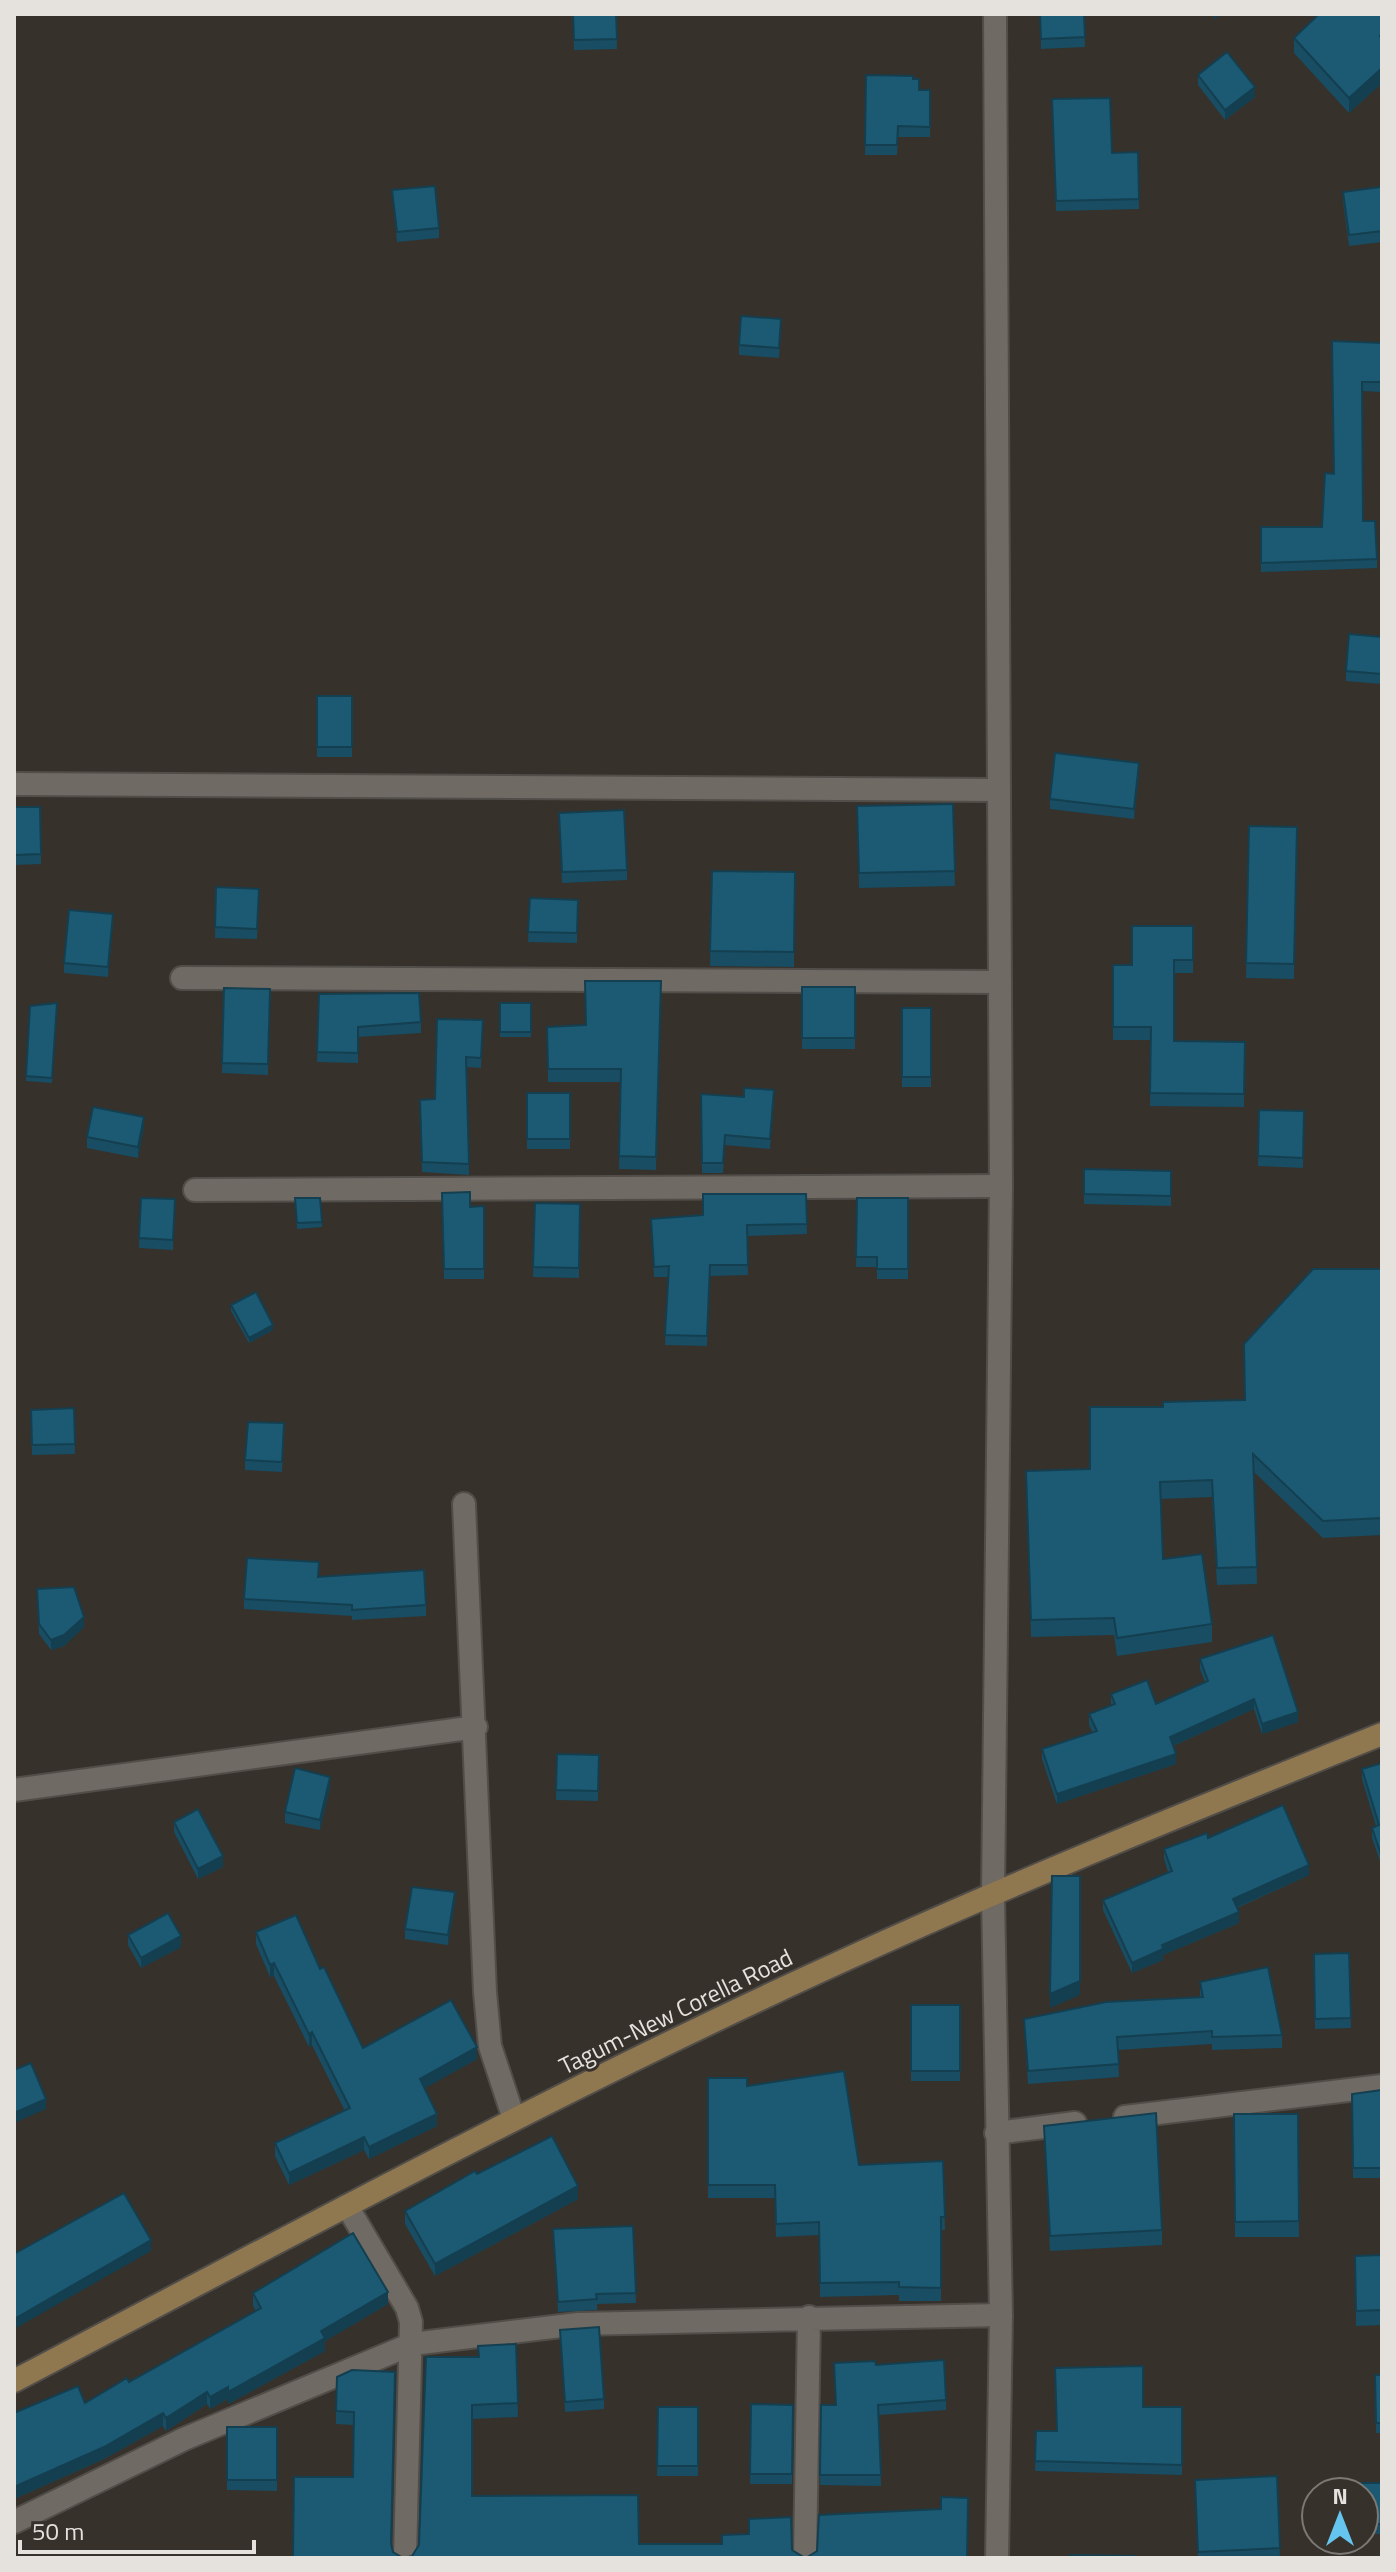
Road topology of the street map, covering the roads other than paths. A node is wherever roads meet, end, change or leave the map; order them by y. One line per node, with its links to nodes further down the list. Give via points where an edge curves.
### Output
1 (995, 14): 3 (street)
2 (17, 784): 3 (street)
3 (999, 790): 5 (street)
4 (182, 978): 5 (street)
5 (1000, 982): 6 (street)
6 (1001, 1186): 7 (street); 12 (street)
7 (195, 1190)
8 (464, 1504): 9 (street)
9 (476, 1727): 11 (street); 14 (street, via 490,2046)
10 (1382, 1734): 12 (main road, Tagum-New Corella Road)
11 (14, 1790)
12 (993, 1896): 14 (main road, Tagum-New Corella Road, via 850,1957); 15 (street)
13 (1382, 2086): 15 (street)
14 (514, 2119): 16 (main road, Tagum-New Corella Road)
15 (996, 2133): 17 (street)
16 (347, 2206): 19 (street, via 407,2308); 20 (main road, Tagum-New Corella Road)
17 (1001, 2315): 18 (street); 24 (street)
18 (809, 2317): 19 (street, via 578,2324); 23 (street)
19 (412, 2344): 21 (street, via 184,2439); 22 (street)
20 (14, 2381)
21 (14, 2522)
22 (405, 2558)
23 (805, 2558)
24 (997, 2558)

